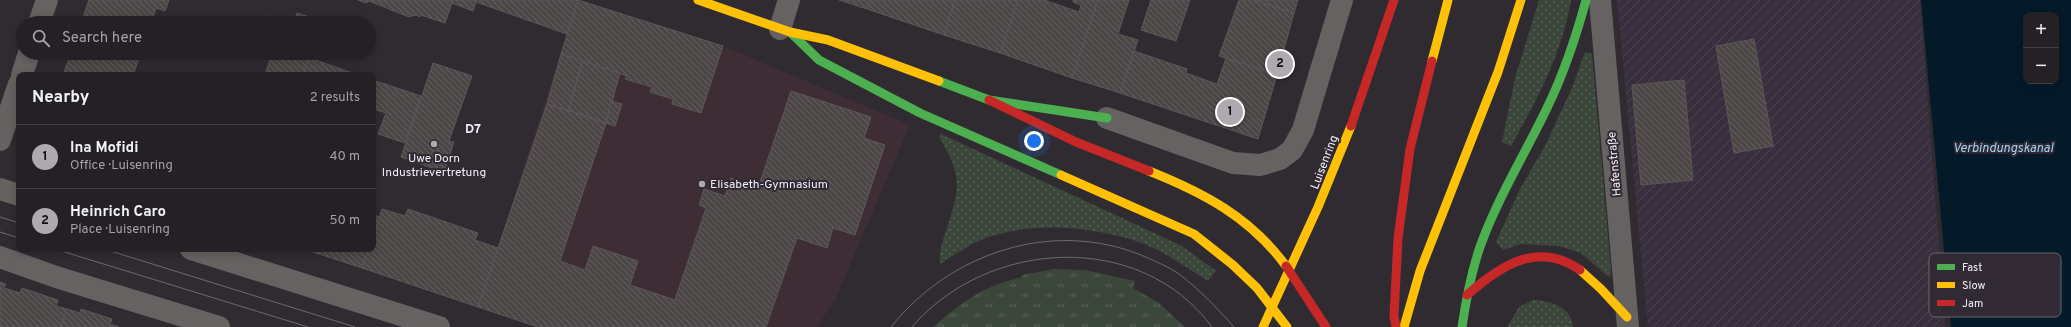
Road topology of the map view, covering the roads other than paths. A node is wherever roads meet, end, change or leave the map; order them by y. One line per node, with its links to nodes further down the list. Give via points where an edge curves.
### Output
1 (47, 0): 10 (street)
2 (698, 0): 11 (main road)
3 (789, 0): 11 (street)
4 (1342, 0): 16 (street, via 1303,130 1292,150 1280,159 1260,165 1233,163)
5 (1394, 0): 26 (main road, Luisenring, via 1386,29 1328,184)
6 (1448, 0): 29 (main road, via 1410,149 1398,238 1394,316)
7 (1521, 0): 30 (main road, via 1498,72 1420,271)
8 (1586, 0): 22 (main road, via 1573,47 1556,89 1499,200 1484,237)
9 (1600, 0): 23 (street, Hafenstraße)
10 (42, 16)
11 (785, 30): 15 (main road, via 828,40); 27 (main road, via 819,60 920,112 1194,234 1255,285)
12 (27, 60): 13 (street)
13 (23, 72)
14 (16, 93): 17 (street)
15 (989, 100): 16 (main road); 28 (main road, via 1076,142 1177,181 1208,197 1244,221 1274,251 1302,286)
16 (1107, 118)
17 (0, 140)
18 (0, 189): 19 (street)
19 (16, 194)
20 (201, 252): 25 (street)
21 (0, 257): 24 (street)
22 (1467, 295): 23 (main road, via 1488,277 1513,263 1547,256 1570,263 1587,275); 31 (main road)
23 (1627, 322)
24 (219, 327)
25 (439, 327)
26 (1263, 327)
27 (1287, 327)
28 (1326, 327)
29 (1396, 327)
30 (1404, 327)
31 (1462, 327)

